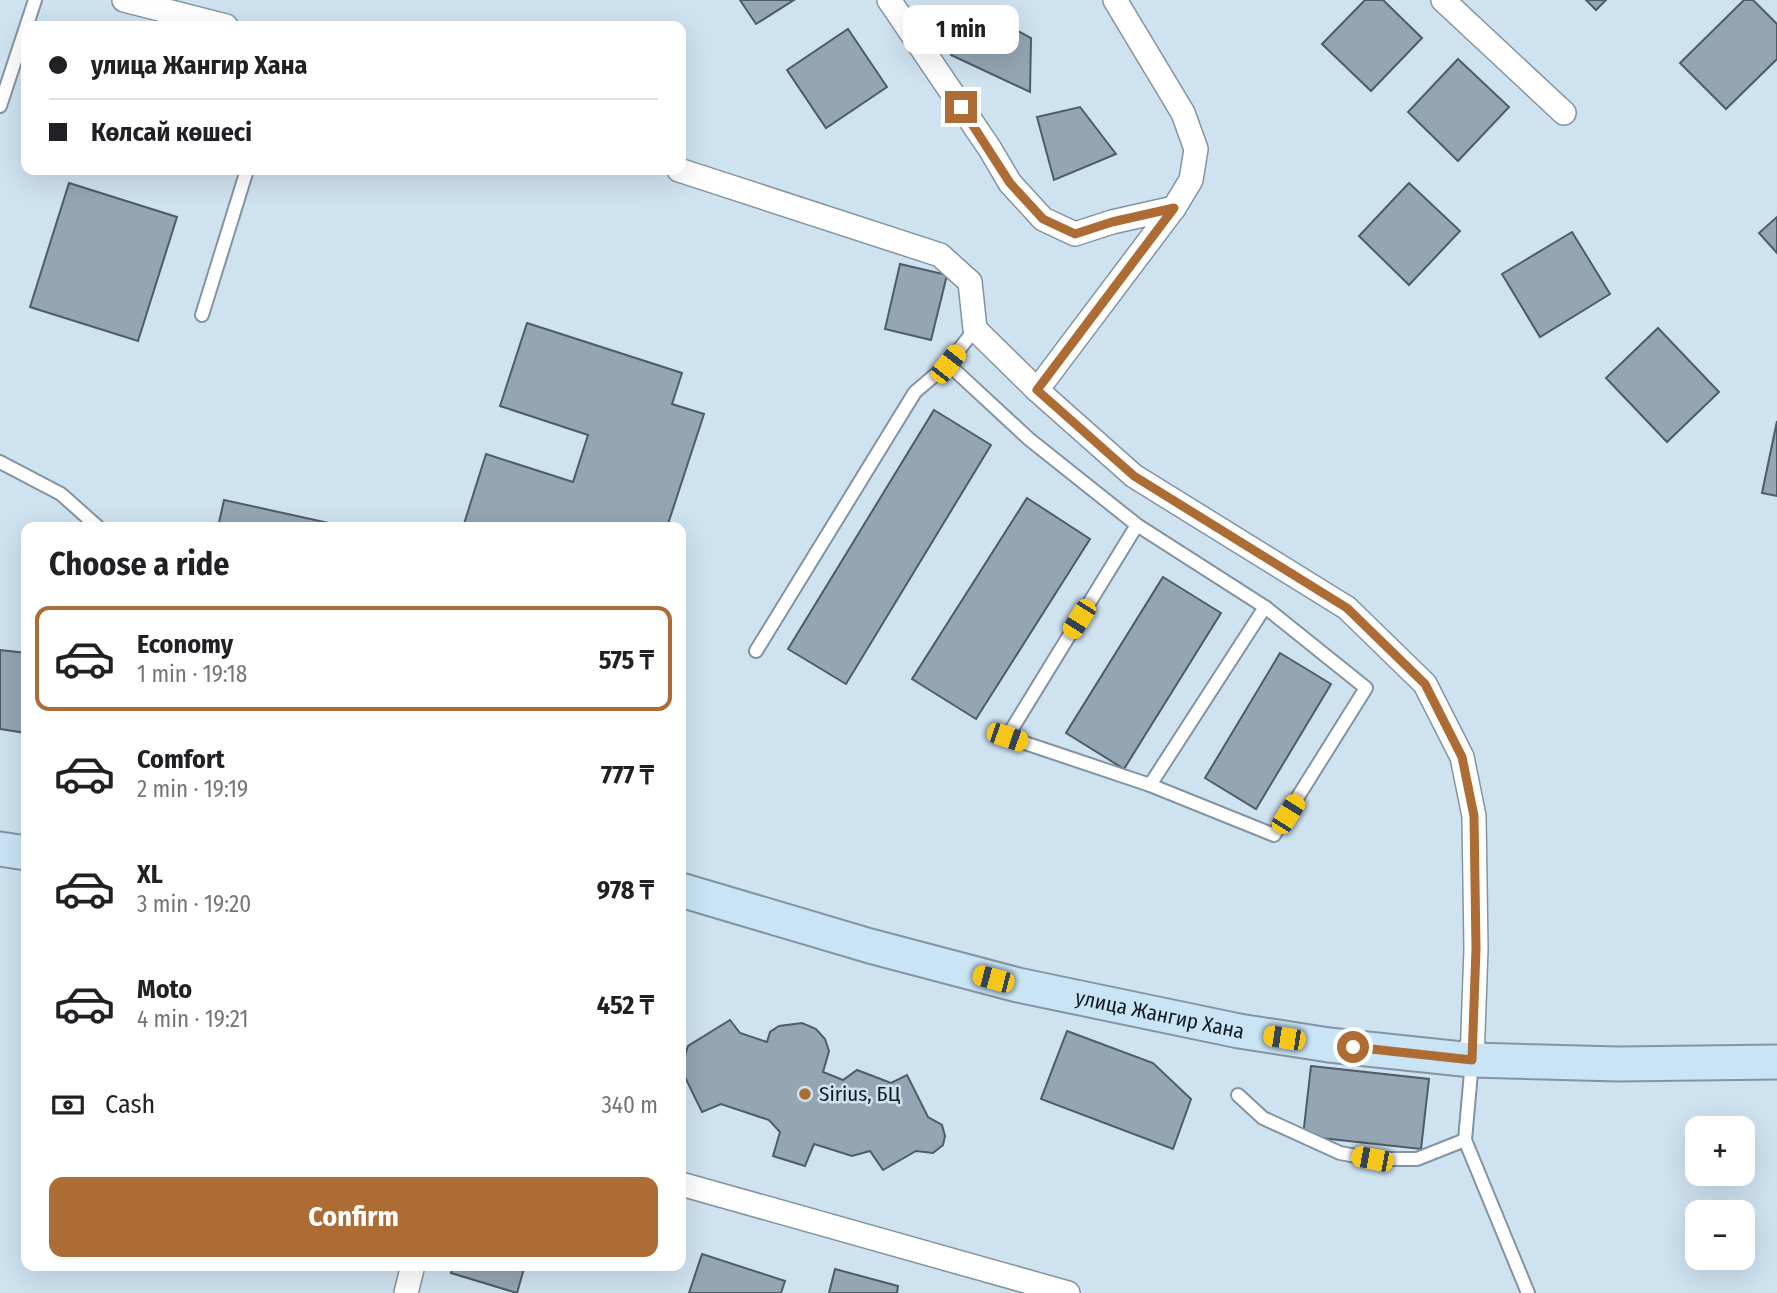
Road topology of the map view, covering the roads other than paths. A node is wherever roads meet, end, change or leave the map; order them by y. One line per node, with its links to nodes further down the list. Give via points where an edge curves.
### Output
1 (35, 0): 6 (lane)
2 (124, 0): 7 (street)
3 (889, 0): 13 (street, via 1010,183 1043,219 1075,234)
4 (1115, 0): 13 (street, via 1183,113 1196,149 1191,180)
5 (1443, 0): 10 (street)
6 (28, 21)
7 (206, 21)
8 (21, 42): 9 (lane)
9 (0, 106)
10 (1564, 113)
11 (686, 172): 15 (street, via 940,255 970,282)
12 (245, 175): 14 (lane)
13 (1174, 208): 17 (street)
14 (202, 315)
15 (975, 329): 16 (lane); 17 (street)
16 (948, 364): 20 (lane, via 1029,439); 22 (lane, via 915,392)
17 (1037, 390): 27 (street, via 1134,476 1347,608 1425,684 1462,757 1474,816)
18 (0, 461): 19 (lane, via 61,494)
19 (92, 522)
20 (1137, 525): 21 (lane); 23 (lane, via 1007,737)
21 (1265, 607): 23 (lane); 23 (lane, via 1366,688 1275,835)
22 (757, 651)
23 (1150, 785)
24 (0, 849): 25 (street)
25 (21, 852)
26 (686, 891): 27 (street, улица Жангир Хана, via 1018,985 1239,1031)
27 (1472, 1060): 28 (street, улица Жангир Хана); 30 (lane)
28 (1777, 1062)
29 (1238, 1095): 30 (lane, via 1263,1118 1340,1153 1417,1160)
30 (1465, 1140): 35 (lane)
31 (686, 1185): 34 (street)
32 (412, 1271): 33 (street)
33 (406, 1293)
34 (1068, 1293)
35 (1528, 1293)

